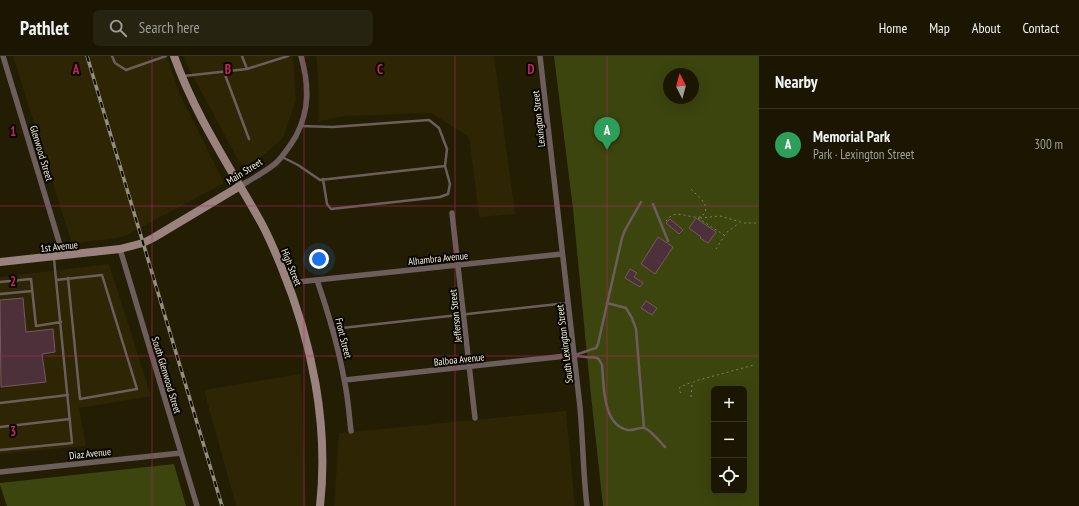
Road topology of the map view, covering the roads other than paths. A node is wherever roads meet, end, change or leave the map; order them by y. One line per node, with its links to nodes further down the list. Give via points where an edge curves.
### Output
1 (3, 56): 25 (street, Glenwood Street)
2 (112, 56): 3 (lane, via 115,63 126,70)
3 (166, 56)
4 (174, 56): 11 (main road, High Street)
5 (242, 56): 9 (lane)
6 (288, 56): 9 (lane)
7 (301, 56): 12 (street, Main Street, via 307,95)
8 (540, 56): 17 (street, Lexington Street)
9 (247, 69): 10 (lane)
10 (224, 72): 11 (lane); 13 (lane)
11 (182, 77): 18 (main road, High Street, via 194,104)
12 (301, 126): 14 (street, Main Street); 15 (lane, via 429,120 439,128 447,149)
13 (249, 138)
14 (282, 157): 16 (lane); 18 (street, Main Street)
15 (444, 166): 16 (lane); 16 (lane, via 450,184 448,194 440,197 331,209 327,204)
16 (323, 180)
17 (554, 180): 24 (street, South Lexington Street)
18 (240, 186): 23 (main road, Main Street, via 153,238); 33 (main road, High Street, via 275,250)
19 (640, 202): 37 (lane, via 622,238)
20 (653, 204): 22 (lane)
21 (452, 214): 28 (street, Jefferson Street)
22 (668, 241)
23 (120, 249): 25 (main road, 1st Avenue); 53 (street, South Glenwood Street)
24 (562, 254): 28 (street, Alhambra Avenue); 36 (street, South Lexington Street)
25 (63, 255): 26 (main road, 1st Avenue)
26 (54, 256): 27 (main road, 1st Avenue); 30 (lane)
27 (0, 262)
28 (458, 265): 31 (street, Alhambra Avenue); 38 (street, Jefferson Street)
29 (68, 278): 29 (lane, via 102,275 137,389 80,399); 30 (lane)
30 (56, 280): 39 (lane)
31 (317, 280): 33 (street); 40 (street, Front Street)
32 (0, 282): 34 (lane, via 31,279)
33 (288, 283): 56 (main road, High Street, via 314,376 321,435)
34 (32, 291): 35 (lane); 39 (lane, via 36,326)
35 (0, 294)
36 (568, 303): 38 (lane); 41 (street, South Lexington Street)
37 (607, 304): 41 (lane, via 596,348); 49 (lane, via 626,308 636,329)
38 (464, 314): 40 (lane); 42 (street, Jefferson Street)
39 (61, 322): 44 (lane)
40 (333, 329): 43 (street, Front Street)
41 (575, 355): 42 (street, Balboa Avenue); 49 (lane, via 596,357 600,360 607,409 616,423 629,430); 57 (street, South Lexington Street)
42 (470, 367): 43 (street, Balboa Avenue); 46 (street, Jefferson Street)
43 (345, 380): 50 (street, Front Street)
44 (68, 395): 45 (lane); 47 (lane)
45 (0, 403)
46 (475, 418)
47 (70, 419): 48 (lane); 52 (lane, via 72,443)
48 (0, 427)
49 (644, 428): 51 (lane)
50 (351, 431)
51 (665, 446)
52 (0, 450)
53 (181, 453): 54 (street, Diaz Avenue); 55 (street, South Glenwood Street)
54 (0, 472)
55 (197, 506)
56 (320, 506)
57 (587, 506)

